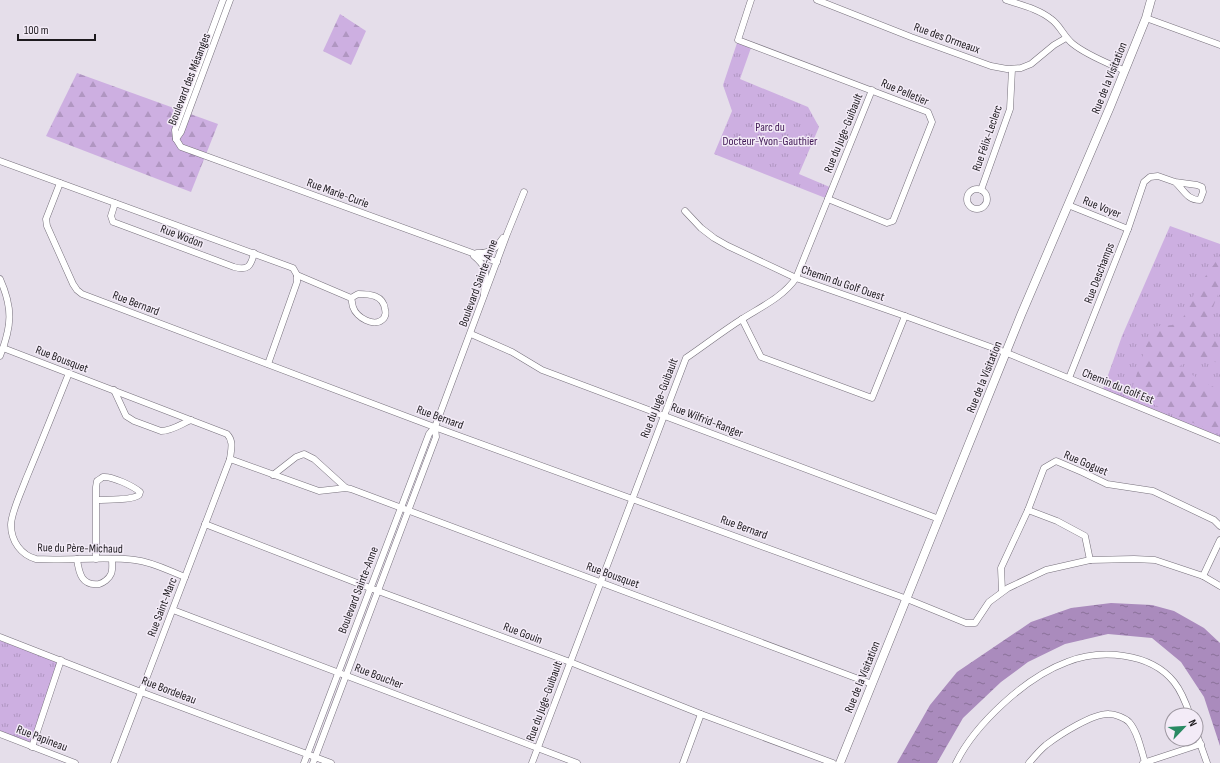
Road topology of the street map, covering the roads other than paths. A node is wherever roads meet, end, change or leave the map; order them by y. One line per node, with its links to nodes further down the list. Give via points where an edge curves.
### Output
1 (223, 0): 13 (street, Boulevard des Mésanges, via 175,130)
2 (230, 0): 13 (street, Boulevard des Mésanges, via 181,132)
3 (751, 0): 12 (street, Rue Pelletier, via 738,40)
4 (817, 0): 10 (street, Rue des Ormeaux, via 991,66)
5 (1006, 0): 8 (street, via 1032,8 1052,19)
6 (1151, 0): 7 (main road, Rue de la Visitation)
7 (1146, 18): 9 (street); 11 (main road, Rue de la Visitation)
8 (1066, 38): 10 (street, Rue des Ormeaux, via 1031,64); 11 (street, via 1083,51)
9 (1220, 45)
10 (1012, 69): 17 (street, Rue Félix-Leclerc, via 1010,109)
11 (1125, 71): 21 (main road, Rue de la Visitation)
12 (872, 90): 19 (street, Rue du Juge-Guibault); 19 (street, Rue Pelletier, via 928,112 932,122 893,221 887,223)
13 (176, 139): 25 (street, Rue Marie-Curie, via 180,147)
14 (0, 160): 16 (street, Rue Wodon)
15 (1175, 182): 23 (street, Rue Deschamps, via 1158,176 1150,177 1144,182)
16 (60, 183): 20 (street, Rue Wodon); 40 (street, Rue Bernard, via 46,223 72,284 79,293)
17 (980, 190)
18 (524, 192): 24 (street, Boulevard Sainte-Anne)
19 (828, 198): 30 (street, Rue du Juge-Guibault)
20 (115, 203): 26 (street, Rue Wodon); 26 (street, Rue Wodon, via 111,216 114,222 234,267 247,268 252,264)
21 (1068, 205): 23 (street, Rue Voyer); 38 (main road, Rue de la Visitation)
22 (685, 211): 30 (street, Chemin du Golf Ouest, via 701,228 721,242)
23 (1128, 229): 42 (street, Rue Deschamps)
24 (506, 237): 27 (street, via 488,251 481,254); 28 (street, Boulevard Sainte-Anne)
25 (464, 250): 27 (street, Rue Marie-Curie); 33 (street, via 480,260 485,269)
26 (254, 253): 29 (street, Rue Wodon, via 293,268)
27 (472, 253): 28 (street, Rue Marie-Curie)
28 (497, 262): 33 (street, Boulevard Sainte-Anne)
29 (297, 275): 32 (street, Rue Wodon); 40 (street, via 297,282)
30 (796, 278): 34 (street, Chemin du Golf Ouest); 35 (street, Rue du Juge-Guibault, via 782,294)
31 (0, 279): 37 (street, via 10,307 10,320)
32 (351, 298): 32 (street, via 353,308 359,316 373,322 383,318 386,312 385,305 379,298 365,294)
33 (484, 300): 36 (street, Boulevard Sainte-Anne)
34 (905, 316): 35 (street, via 872,398 761,357); 38 (street, Chemin du Golf Ouest)
35 (742, 319): 44 (street, Rue du Juge-Guibault, via 686,358)
36 (471, 334): 44 (street, Rue Wilfrid-Ranger, via 512,352 542,370); 46 (street, Boulevard Sainte-Anne)
37 (3, 348): 39 (street); 41 (street, Rue Bousquet)
38 (1007, 353): 42 (street, Chemin du Golf Est); 56 (main road, Rue de la Visitation)
39 (0, 356)
40 (268, 364): 46 (street, Rue Bernard)
41 (69, 373): 43 (street, Rue Bousquet); 61 (street, Rue du Père-Michaud, via 19,497 11,527 18,547 29,557)
42 (1069, 378): 47 (street, Chemin du Golf Est)
43 (114, 390): 45 (street, Rue Bousquet); 45 (street, via 124,414 134,422 164,431)
44 (663, 415): 51 (street, Rue du Juge-Guibault); 56 (street, Rue Wilfrid-Ranger)
45 (191, 420): 48 (street, Rue Bousquet, via 230,437)
46 (436, 427): 51 (street, Rue Bernard); 53 (street, Boulevard Sainte-Anne, via 429,434); 55 (street, Boulevard Sainte-Anne, via 436,437)
47 (1220, 440)
48 (230, 460): 49 (street, Rue Bousquet); 57 (street, Rue Saint-Marc)
49 (273, 475): 50 (street, Rue Bousquet, via 318,491); 50 (street, Rue Bousquet, via 296,457 304,454)
50 (346, 488): 53 (street, Rue Bousquet)
51 (632, 498): 66 (street, Rue du Juge-Guibault); 71 (street, Rue Bernard)
52 (96, 500): 52 (street, via 97,481 102,478 115,479 135,487 140,492 137,497); 62 (street)
53 (401, 508): 55 (street, Rue Bousquet); 68 (street, Boulevard Sainte-Anne)
54 (1028, 510): 58 (street, Rue Goguet, via 1044,468 1056,461 1107,484 1153,491 1214,520); 63 (street, via 1057,521 1085,536); 70 (street, Rue Goguet, via 1001,568)
55 (408, 511): 66 (street, Rue Bousquet); 69 (street, Boulevard Sainte-Anne)
56 (939, 519): 71 (main road, Rue de la Visitation)
57 (205, 524): 65 (street, Rue Saint-Marc); 68 (street, Rue Gouin)
58 (1220, 526)
59 (1220, 540): 64 (street)
60 (112, 558): 61 (street, via 112,573 102,584 87,583 78,570); 62 (street, Rue du Père-Michaud); 65 (street, Rue du Père-Michaud, via 142,561)
61 (76, 559): 62 (street, Rue du Père-Michaud)
62 (96, 559)
63 (1090, 560): 64 (street, Rue Bernard, via 1155,560); 70 (street, Rue Bernard, via 1046,570)
64 (1203, 576): 67 (street, Rue Bernard)
65 (185, 577): 72 (street, Rue Saint-Marc)
66 (601, 582): 75 (street, Rue du Juge-Guibault); 78 (street, Rue Bousquet)
67 (1220, 586)
68 (370, 588): 69 (street, Rue Gouin); 76 (street, Boulevard Sainte-Anne)
69 (378, 591): 75 (street, Rue Gouin); 77 (street, Boulevard Sainte-Anne)
70 (1002, 591): 71 (street, Rue Bernard, via 989,602 975,622 966,623)
71 (907, 599): 78 (main road, Rue de la Visitation)
72 (173, 610): 76 (street, Rue Boucher); 79 (street, Rue Saint-Marc)
73 (0, 637): 74 (street, Rue Bordeleau)
74 (61, 660): 79 (street, Rue Bordeleau); 83 (street)
75 (570, 662): 81 (street, Rue Gouin); 86 (street, Rue du Juge-Guibault)
76 (338, 672): 77 (street, Rue Boucher); 87 (street, Boulevard Sainte-Anne)
77 (346, 675): 86 (street, Rue Boucher); 88 (street, Boulevard Sainte-Anne)
78 (872, 684): 97 (main road, Rue de la Visitation)
79 (141, 692): 87 (street, Rue Bordeleau); 90 (street, Rue Saint-Marc)
80 (1187, 707): 98 (street, via 1177,686 1160,670 1122,655 1086,656 1067,662 1023,686 994,711)
81 (702, 714): 95 (street); 96 (street, Rue Gouin)
82 (0, 734): 83 (street, Rue Papineau)
83 (32, 747): 89 (street, Rue Papineau)
84 (1192, 747): 100 (street)
85 (1202, 747): 101 (street)
86 (538, 748): 93 (street, Rue du Juge-Guibault); 94 (street, Rue Boucher)
87 (308, 754): 88 (street, Rue Bordeleau); 91 (street, Boulevard Sainte-Anne)
88 (314, 760): 92 (street, Rue Bordeleau)
89 (76, 763)
90 (114, 763)
91 (304, 763)
92 (331, 763)
93 (532, 763)
94 (577, 763)
95 (683, 763)
96 (833, 763)
97 (840, 763)
98 (956, 763)
99 (1029, 763): 100 (street, via 1045,746 1067,730 1098,716 1110,714 1129,722)
100 (1144, 763)
101 (1207, 763)

